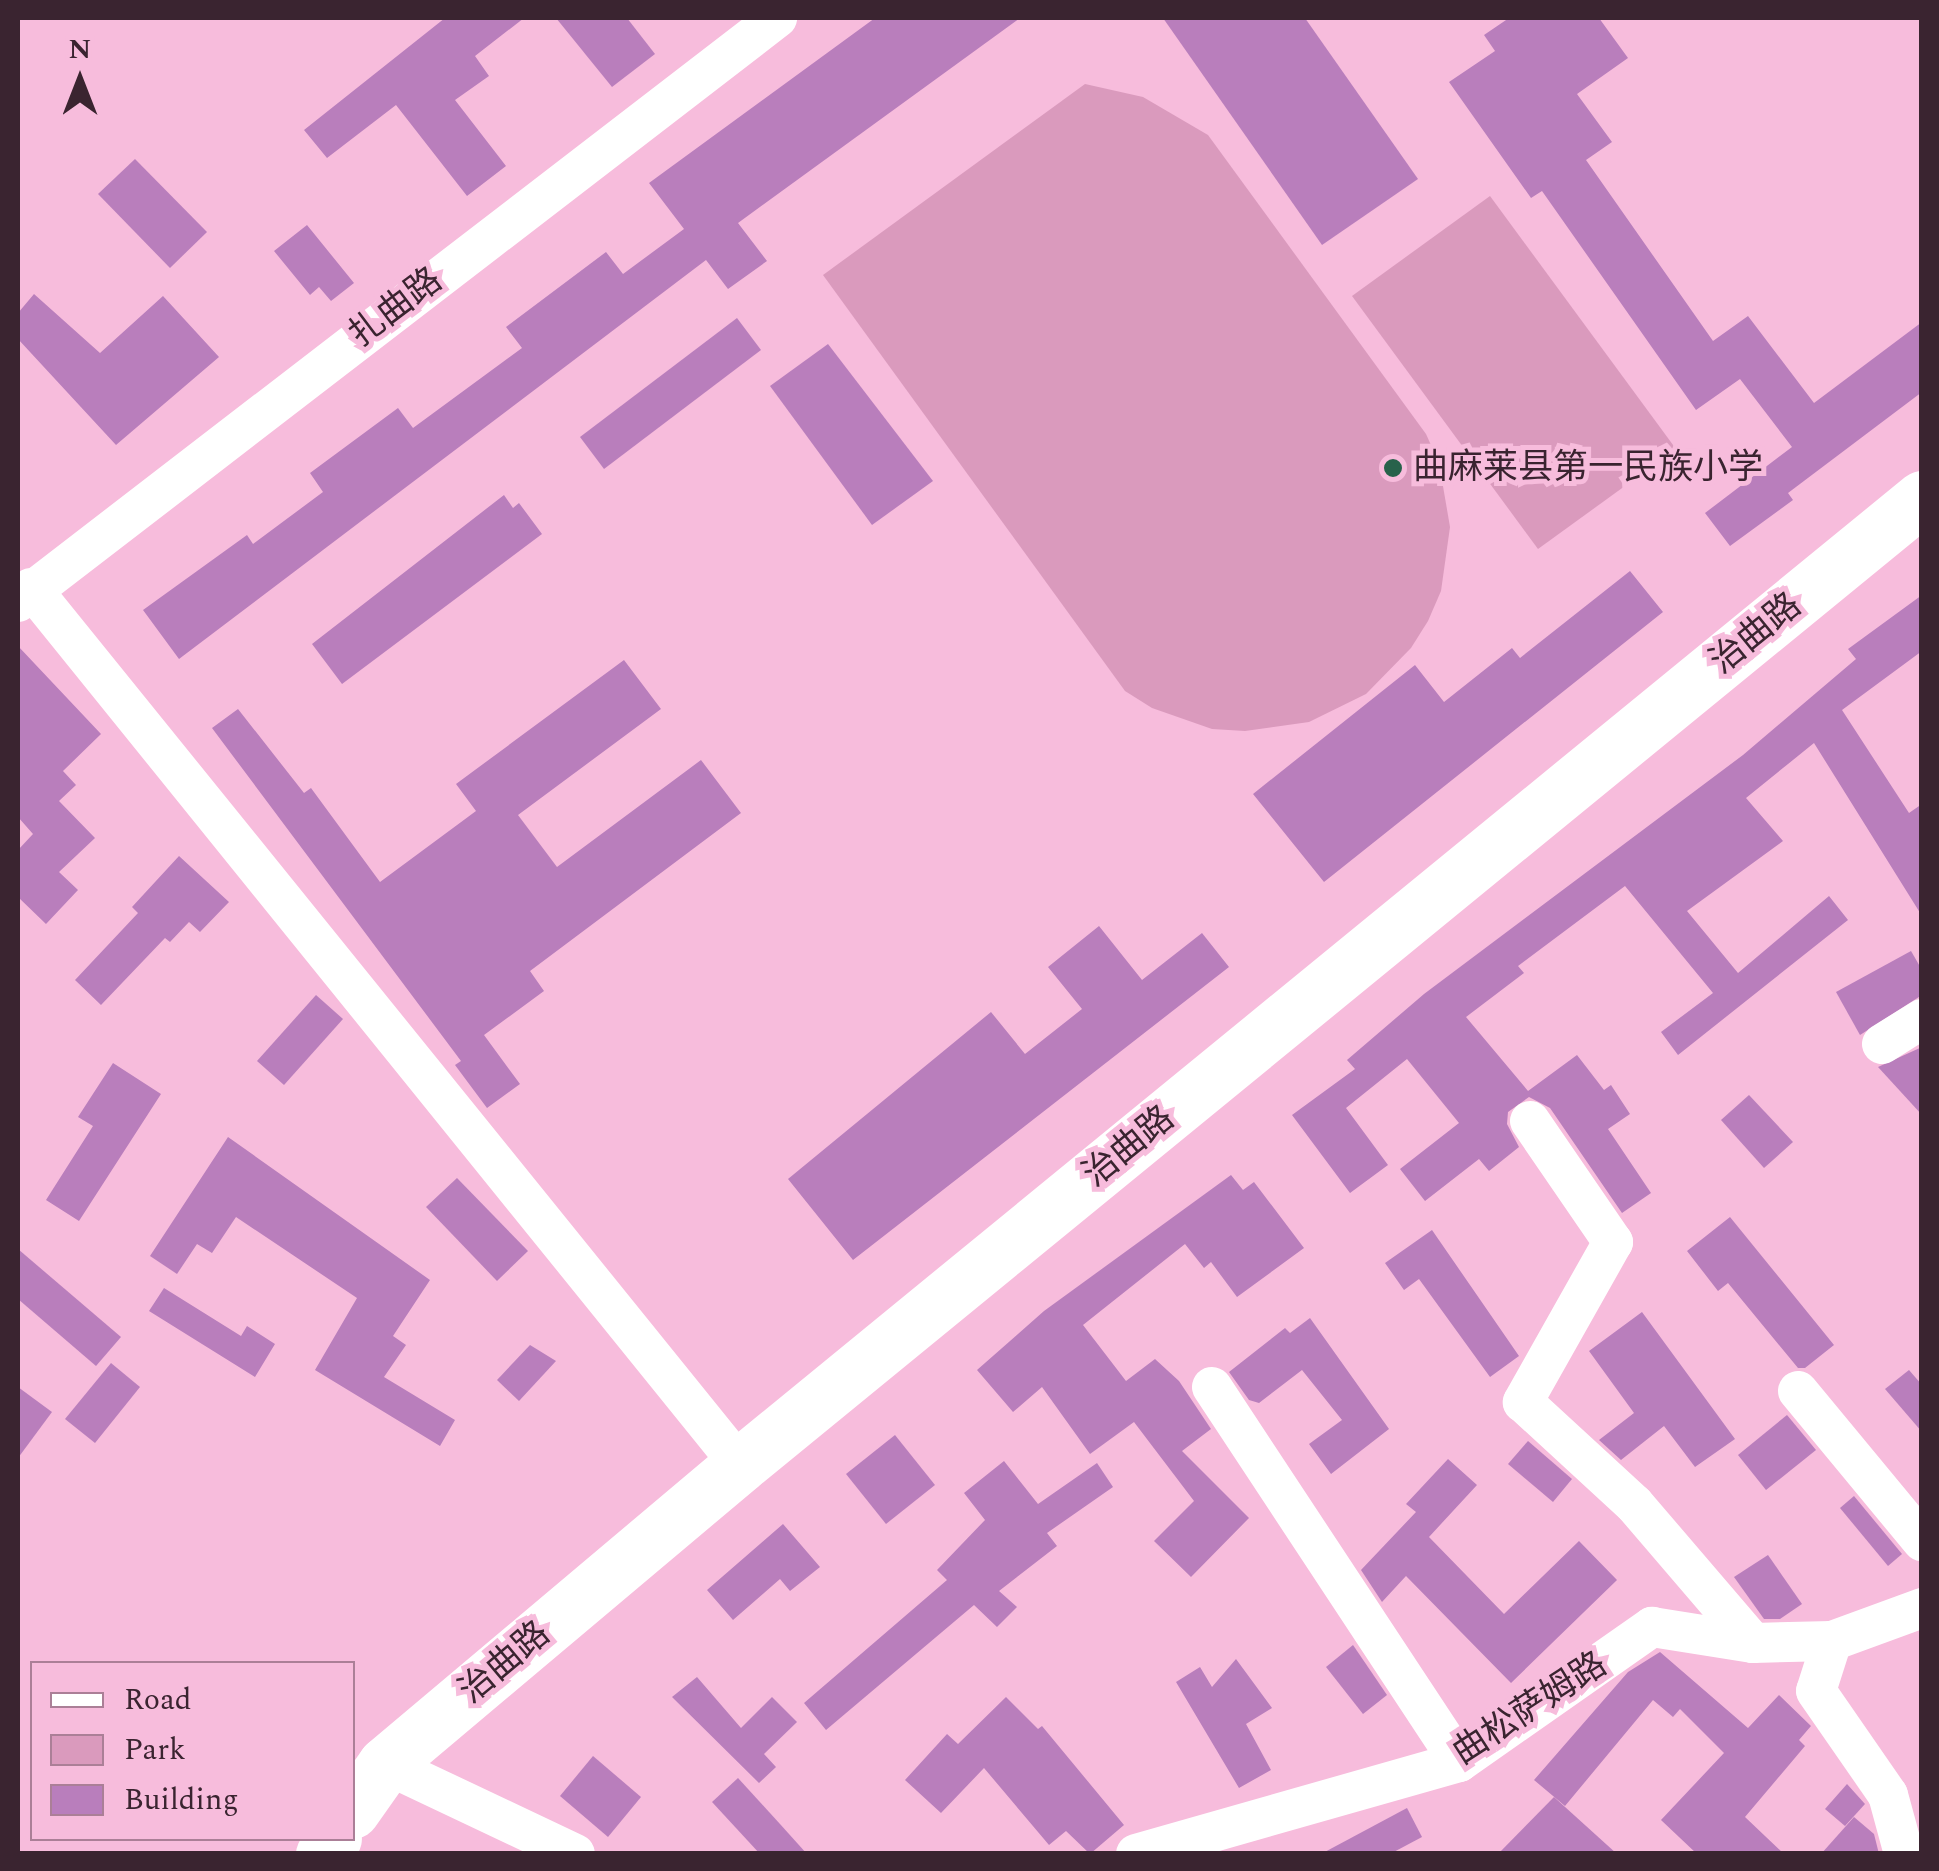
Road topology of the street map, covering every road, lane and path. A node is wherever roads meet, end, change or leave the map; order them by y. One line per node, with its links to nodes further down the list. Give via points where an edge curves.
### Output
1 (777, 18): 3 (street, 扎曲路)
2 (1922, 498): 9 (main road, 治曲路)
3 (24, 595): 9 (street)
4 (1922, 1019): 5 (street)
5 (1882, 1044)
6 (1530, 1122): 13 (street, via 1612,1242 1523,1402 1634,1504)
7 (1212, 1387): 14 (street)
8 (1798, 1391): 10 (street)
9 (740, 1465): 15 (main road, 治曲路)
10 (1922, 1541)
11 (1922, 1608): 12 (street, 曲松萨姆路)
12 (1832, 1640): 13 (street, 曲松萨姆路); 19 (street, via 1816,1691 1888,1795)
13 (1753, 1643): 14 (street, 曲松萨姆路, via 1652,1626)
14 (1459, 1762): 18 (street, 曲松萨姆路)
15 (386, 1764): 16 (main road, 治曲路); 17 (street)
16 (355, 1807)
17 (575, 1854)
18 (1136, 1854)
19 (1904, 1854)

